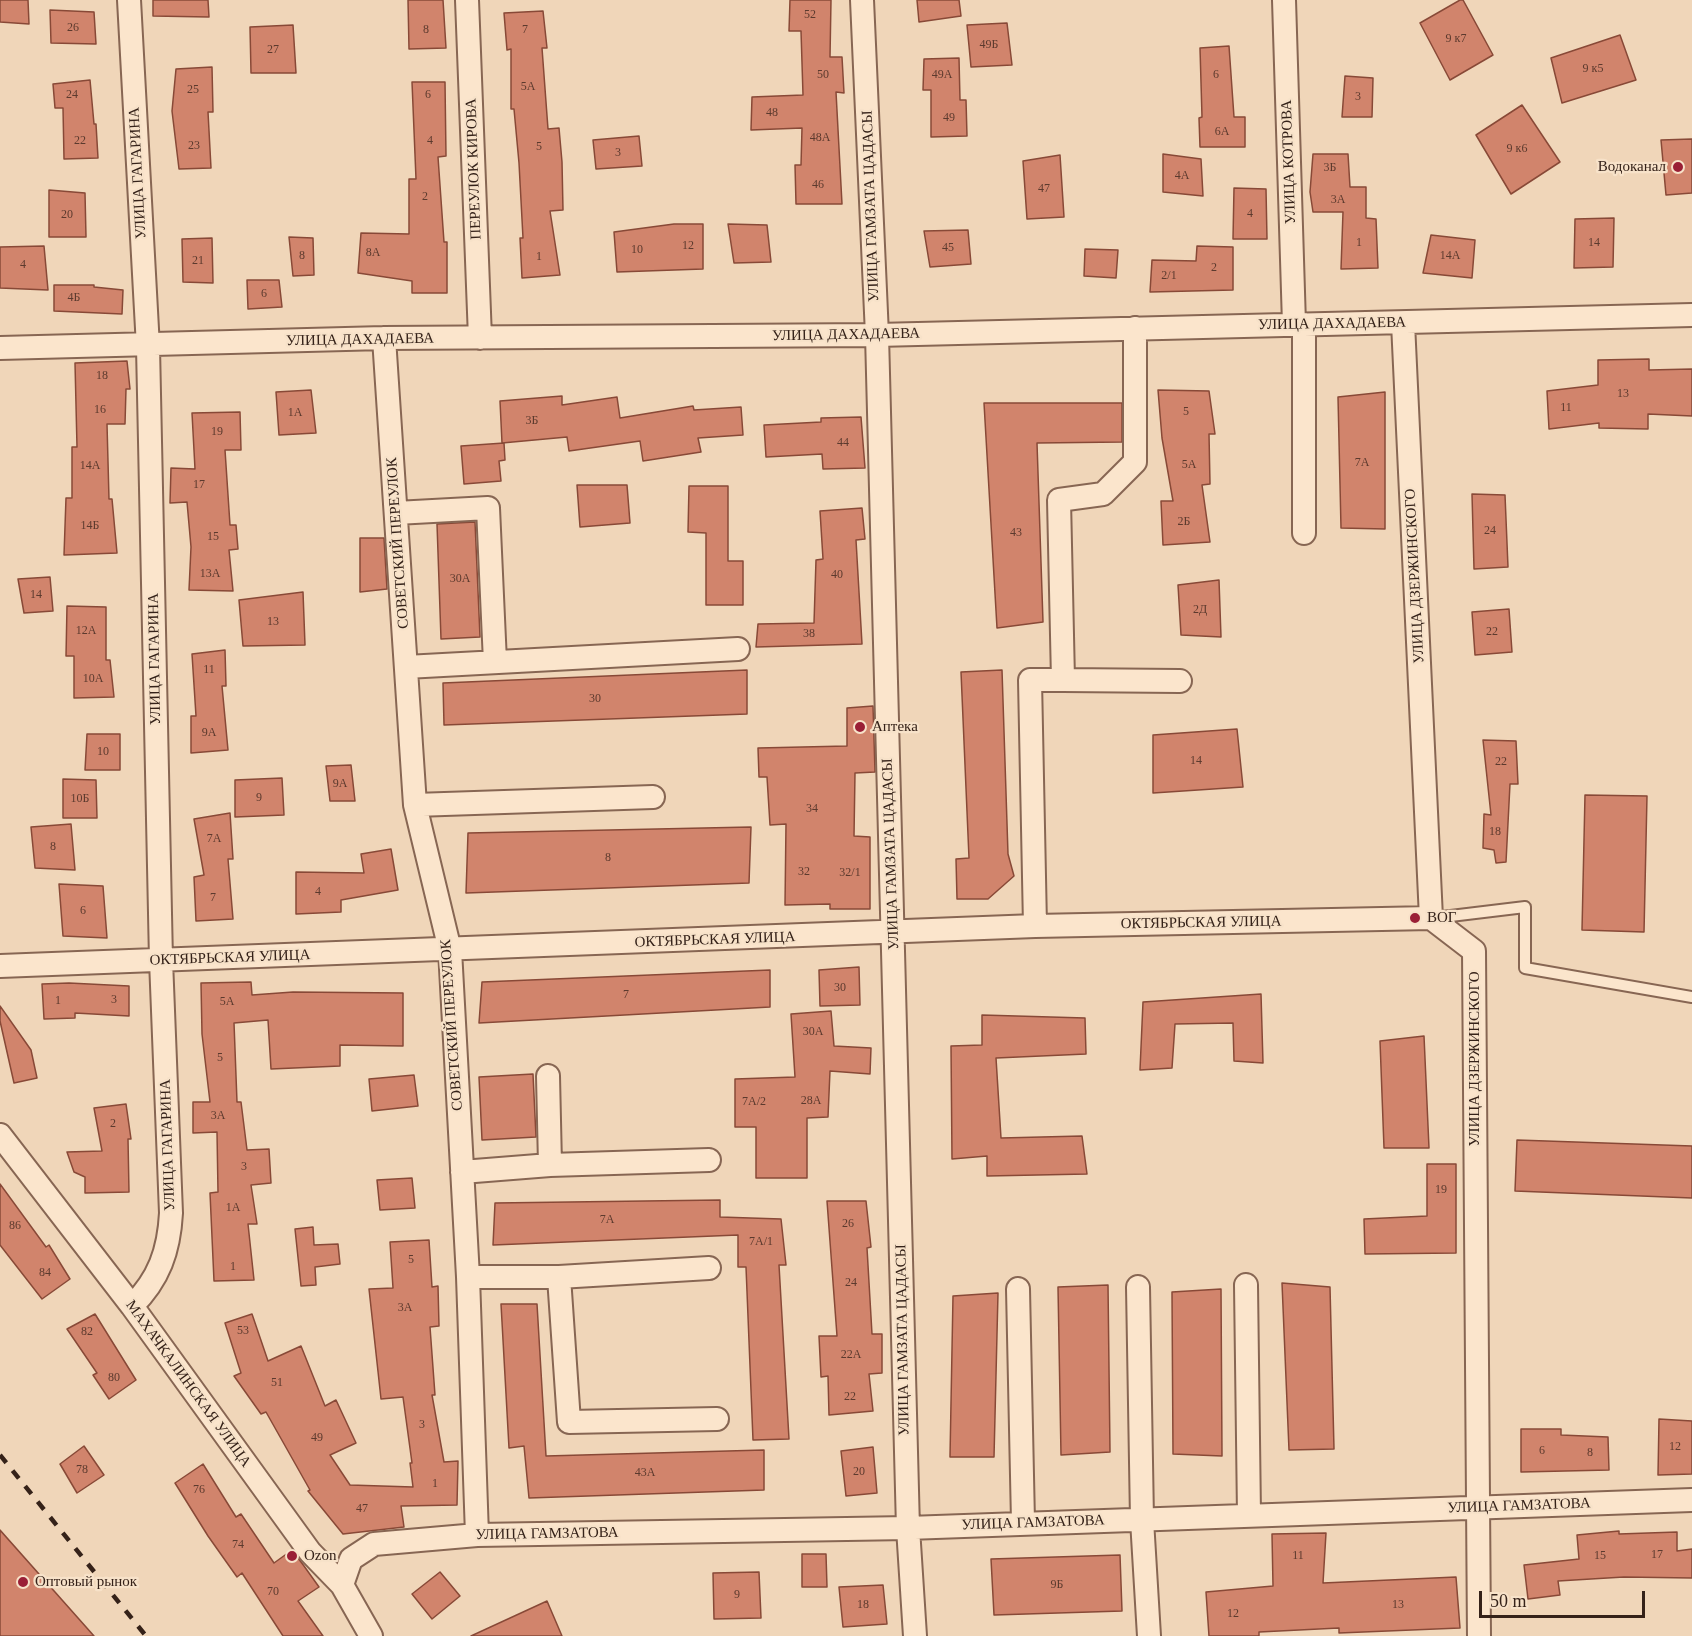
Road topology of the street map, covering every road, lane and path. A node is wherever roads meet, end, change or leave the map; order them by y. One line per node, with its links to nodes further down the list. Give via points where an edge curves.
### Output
1 (129, 0): 12 (street, УЛИЦА ГАГАРИНА)
2 (467, 0): 11 (street, ПЕРЕУЛОК КИРОВА)
3 (862, 0): 9 (street, УЛИЦА ГАМЗАТА ЦАДАСЫ)
4 (1284, 0): 7 (street, УЛИЦА КОТРОВА)
5 (1692, 315): 6 (street, УЛИЦА ДАХАДАЕВА)
6 (1403, 323): 7 (street, УЛИЦА ДАХАДАЕВА); 23 (street, УЛИЦА ДЗЕРЖИНСКОГО)
7 (1299, 324): 8 (street, УЛИЦА ДАХАДАЕВА); 15 (street, УЛИЦА КОТРОВА)
8 (1135, 328): 9 (street, УЛИЦА ДАХАДАЕВА); 19 (street, via 1135,462 1103,494 1059,500)
9 (877, 335): 11 (street, УЛИЦА ДАХАДАЕВА); 25 (street, УЛИЦА ГАМЗАТА ЦАДАСЫ)
10 (384, 338): 11 (street, УЛИЦА ДАХАДАЕВА); 12 (street, УЛИЦА ДАХАДАЕВА); 14 (street, СОВЕТСКИЙ ПЕРЕУЛОК)
11 (480, 338)
12 (147, 346): 13 (street, УЛИЦА ДАХАДАЕВА); 27 (street, УЛИЦА ГАГАРИНА)
13 (0, 348)
14 (396, 513): 17 (street, via 488,508); 18 (street, СОВЕТСКИЙ ПЕРЕУЛОК)
15 (1304, 533)
16 (738, 649): 17 (street)
17 (495, 662): 18 (street)
18 (406, 667): 22 (street, СОВЕТСКИЙ ПЕРЕУЛОК)
19 (1063, 680): 20 (street); 24 (street, via 1030,680)
20 (1180, 681)
21 (653, 797): 22 (street)
22 (415, 805): 26 (street, СОВЕТСКИЙ ПЕРЕУЛОК)
23 (1431, 918): 24 (street, ОКТЯБРЬСКАЯ УЛИЦА); 29 (lane, via 1525,907 1524,968); 44 (street, УЛИЦА ДЗЕРЖИНСКОГО, via 1474,951)
24 (1035, 926): 25 (street, ОКТЯБРЬСКАЯ УЛИЦА)
25 (894, 934): 26 (street, ОКТЯБРЬСКАЯ УЛИЦА); 48 (street, УЛИЦА ГАМЗАТА ЦАДАСЫ)
26 (450, 950): 27 (street, ОКТЯБРЬСКАЯ УЛИЦА); 34 (street, СОВЕТСКИЙ ПЕРЕУЛОК)
27 (161, 960): 28 (street, ОКТЯБРЬСКАЯ УЛИЦА); 41 (street, УЛИЦА ГАГАРИНА, via 170,1236 160,1268 144,1295)
28 (0, 966)
29 (1692, 997)
30 (548, 1076): 33 (street)
31 (0, 1135): 41 (street, МАХАЧКАЛИНСКАЯ УЛИЦА)
32 (708, 1160): 33 (street)
33 (550, 1164): 34 (street)
34 (462, 1172): 36 (street, СОВЕТСКИЙ ПЕРЕУЛОК)
35 (709, 1268): 37 (street)
36 (468, 1277): 37 (street); 49 (street, СОВЕТСКИЙ ПЕРЕУЛОК)
37 (559, 1277): 42 (street, via 569,1422)
38 (1246, 1285): 45 (street)
39 (1138, 1287): 46 (street)
40 (1018, 1289): 47 (street)
41 (132, 1306): 50 (street, МАХАЧКАЛИНСКАЯ УЛИЦА, via 310,1552)
42 (717, 1419)
43 (1692, 1500): 44 (street, УЛИЦА ГАМЗАТОВА)
44 (1477, 1507): 45 (street, УЛИЦА ГАМЗАТОВА); 54 (street, УЛИЦА ДЗЕРЖИНСКОГО)
45 (1249, 1515): 46 (street, УЛИЦА ГАМЗАТОВА)
46 (1142, 1520): 47 (street, УЛИЦА ГАМЗАТОВА); 53 (street)
47 (1023, 1522): 48 (street, УЛИЦА ГАМЗАТОВА)
48 (908, 1528): 49 (street, УЛИЦА ГАМЗАТОВА); 52 (street, УЛИЦА ГАМЗАТА ЦАДАСЫ)
49 (477, 1535): 50 (street, УЛИЦА ГАМЗАТОВА, via 374,1545 351,1559)
50 (342, 1585): 51 (street, МАХАЧКАЛИНСКАЯ УЛИЦА)
51 (371, 1636)
52 (915, 1636)
53 (1149, 1636)
54 (1479, 1636)

